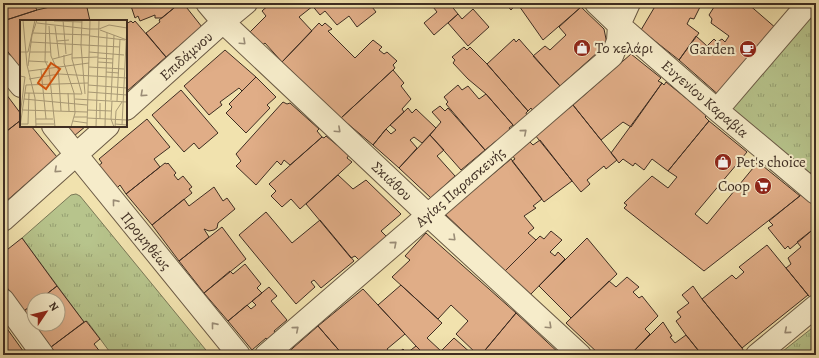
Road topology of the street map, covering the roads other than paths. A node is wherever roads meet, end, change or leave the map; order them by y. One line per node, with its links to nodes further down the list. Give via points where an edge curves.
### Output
1 (207, 3): 6 (street, Σκιάθου)
2 (246, 3): 6 (street, Επιδάμνου)
3 (596, 3): 7 (street, Ευγενίου Καραβία)
4 (629, 3): 7 (street, Αγίας Παρασκευής)
5 (810, 7): 11 (street)
6 (223, 22): 10 (street, Επιδάμνου, one-way to 10); 16 (street, Σκιάθου, one-way to 16)
7 (619, 24): 11 (street, Ευγενίου Καραβία); 16 (street, Αγίας Παρασκευής, one-way to 7, via 612,56 618,41)
8 (3, 64): 9 (street)
9 (20, 85)
10 (127, 108)
11 (717, 110): 15 (street, Ευγενίου Καραβία)
12 (54, 127): 14 (street, Προμηθέως)
13 (107, 127): 14 (street)
14 (76, 154): 17 (street, one-way to 17); 21 (street, Προμηθέως, one-way to 14)
15 (814, 188)
16 (428, 215): 22 (street, Αγίας Παρασκευής, one-way to 16); 23 (street, Σκιάθου, one-way to 23)
17 (3, 220)
18 (3, 300): 20 (street)
19 (816, 306): 24 (street, one-way to 24)
20 (44, 355)
21 (239, 355)
22 (266, 355)
23 (580, 355)
24 (758, 355)

